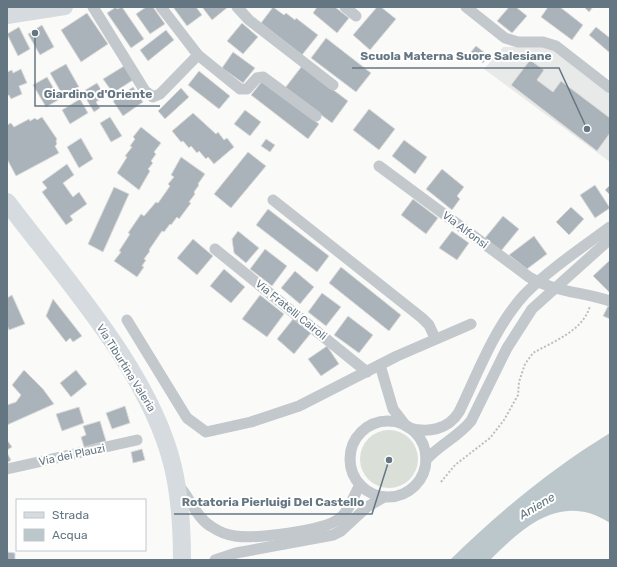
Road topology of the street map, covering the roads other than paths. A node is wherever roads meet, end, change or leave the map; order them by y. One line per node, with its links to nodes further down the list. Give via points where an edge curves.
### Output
1 (65, 7): 7 (main road)
2 (93, 7): 9 (street, via 145,91 151,96 160,94)
3 (161, 7): 9 (street)
4 (237, 7): 10 (street, via 249,20)
5 (345, 7): 8 (street)
6 (466, 7): 11 (street, via 510,40 543,42 556,46)
7 (7, 16)
8 (356, 16)
9 (198, 55): 12 (street, via 240,89 247,89 257,78 264,78)
10 (333, 85)
11 (610, 88)
12 (316, 116)
13 (379, 166): 19 (street, Via Alfonsi, via 519,271)
14 (273, 200): 24 (street, via 422,318 429,325)
15 (7, 202): 33 (main road, Via Tiburtina Valeria, via 99,323 141,388 162,432)
16 (610, 227): 19 (street)
17 (610, 239): 20 (street)
18 (215, 249): 26 (street, Via Fratelli Cairoli)
19 (538, 282): 20 (street, Via Alfonsi); 29 (street, via 525,294 507,318 456,417 438,430)
20 (554, 288): 21 (street, Via Alfonsi); 31 (street, via 532,309 515,335 471,421)
21 (610, 301)
22 (127, 320): 26 (street, via 187,418 206,432 251,422 299,406)
23 (471, 324): 24 (street)
24 (435, 338): 25 (street)
25 (380, 365): 26 (street); 27 (street)
26 (367, 372)
27 (391, 404): 28 (street, via 385,417); 29 (street, via 395,413)
28 (378, 421): 29 (street, via 398,422); 34 (street, via 360,433 350,451 353,474)
29 (408, 427): 31 (street, via 422,442)
30 (136, 440): 32 (street, Via dei Plauzi)
31 (426, 460): 35 (street, via 417,483 408,492)
32 (7, 469)
33 (176, 483): 34 (street, via 186,492 203,520 211,527 232,536 256,537 328,526 343,516); 36 (main road, Via Tiburtina Valeria, via 182,528)
34 (360, 485): 35 (street, via 375,495)
35 (384, 497): 37 (street, via 367,506 341,531 333,535 236,553)
36 (182, 560)
37 (215, 560)

